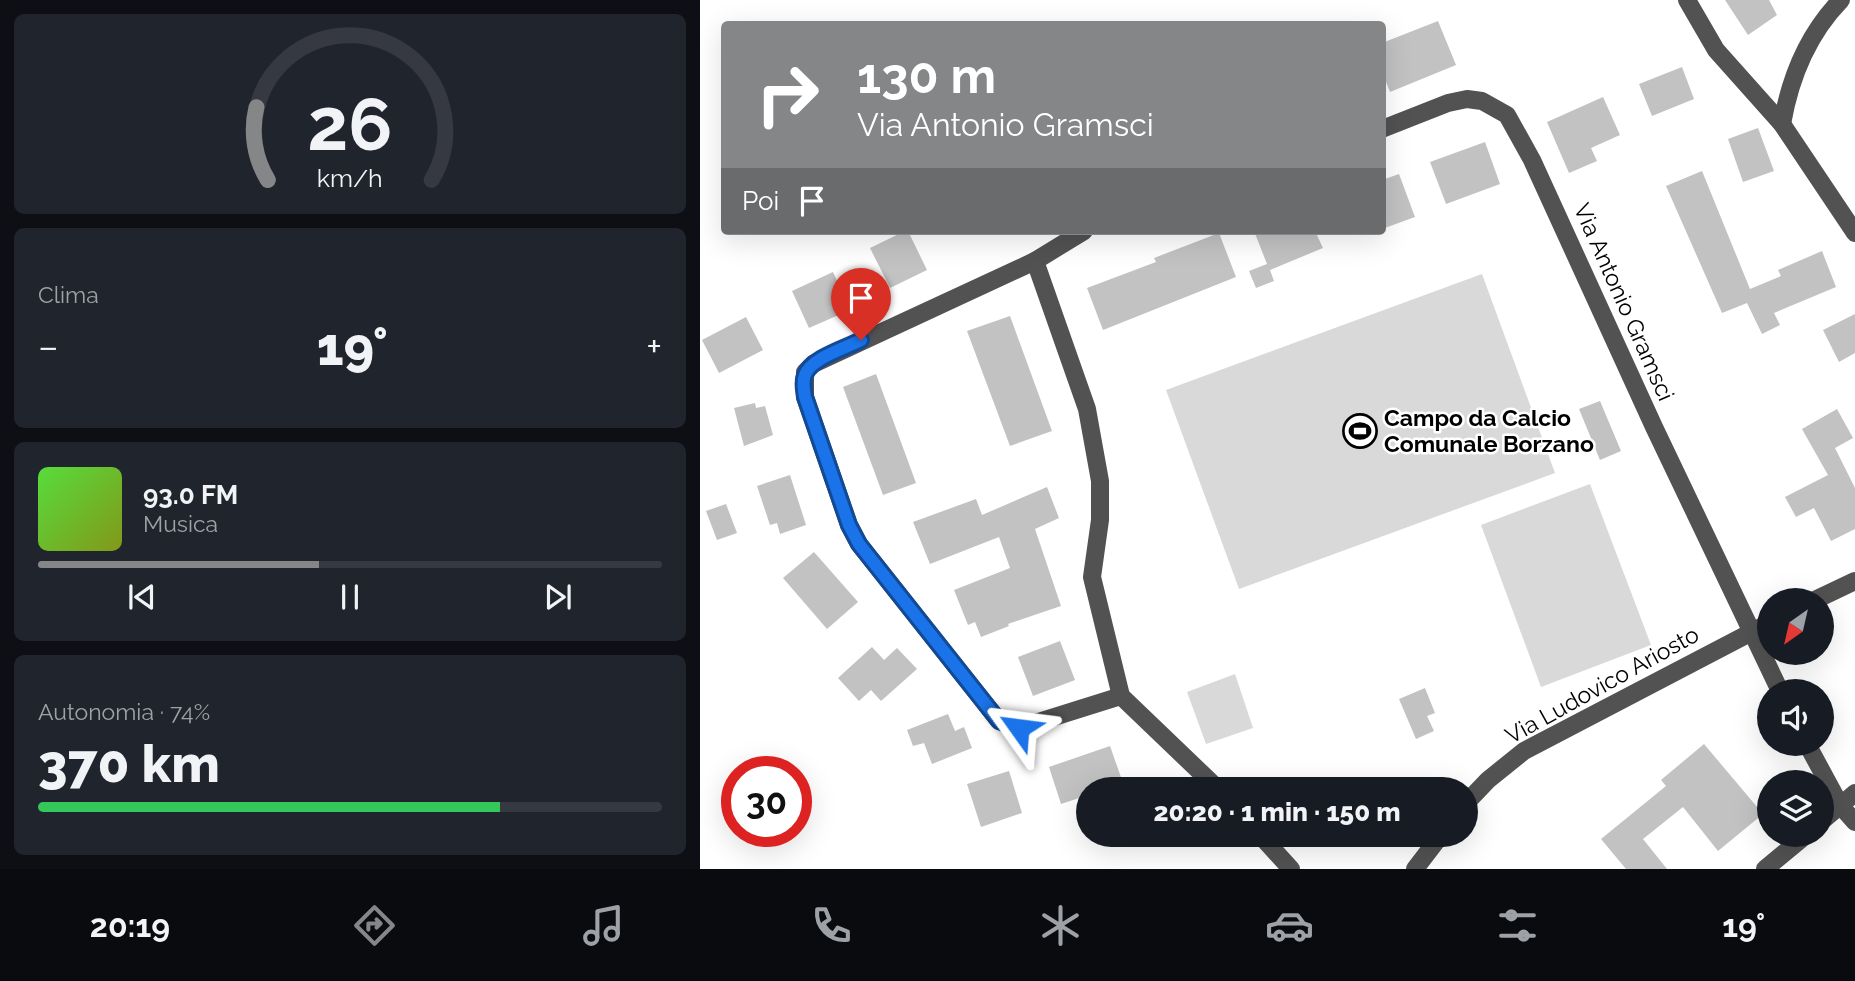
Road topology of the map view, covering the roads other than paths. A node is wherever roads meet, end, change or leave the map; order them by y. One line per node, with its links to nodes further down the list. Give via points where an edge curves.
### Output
1 (1687, 0): 3 (street, via 1716,50)
2 (1841, 0): 3 (street, via 1808,42)
3 (1782, 124): 5 (street)
4 (1386, 127): 10 (street, Via Antonio Gramsci, via 1467,99 1482,101 1507,115 1654,427)
5 (1855, 233)
6 (1077, 235): 7 (street)
7 (1035, 261): 12 (street, via 1087,409 1100,481 1092,577); 12 (street, via 813,364 805,372 805,397 859,544 999,721 1019,728)
8 (1855, 581): 9 (street)
9 (1834, 591)
10 (1757, 619)
11 (1757, 628): 15 (street, Via Ludovico Ariosto, via 1524,751)
12 (1121, 696): 14 (street)
13 (1813, 756): 17 (street)
14 (1205, 777)
15 (1478, 790)
16 (1855, 793): 17 (street)
17 (1840, 805): 18 (street); 19 (street)
18 (1834, 810)
19 (1855, 822)
20 (1271, 847): 23 (street)
21 (1432, 847): 24 (street)
22 (1792, 847): 25 (street)
23 (1291, 869)
24 (1415, 869)
25 (1765, 869)

